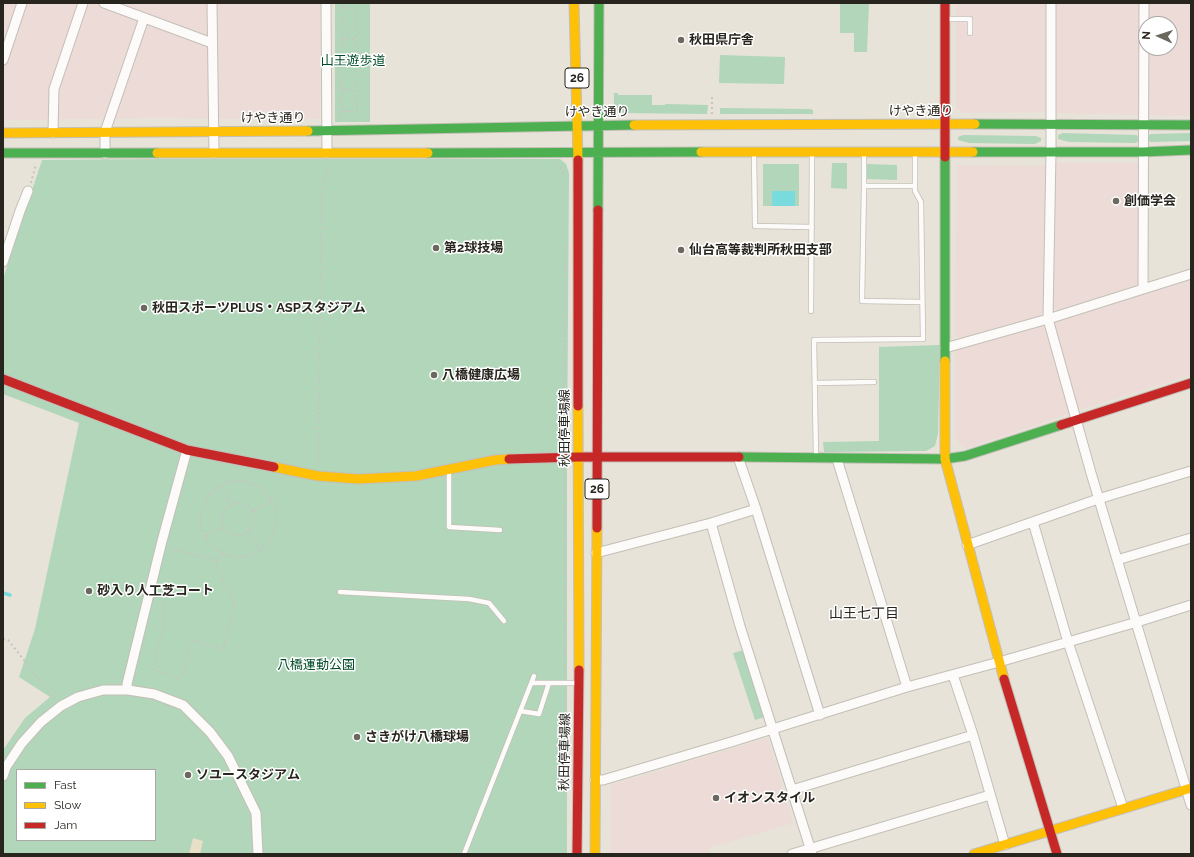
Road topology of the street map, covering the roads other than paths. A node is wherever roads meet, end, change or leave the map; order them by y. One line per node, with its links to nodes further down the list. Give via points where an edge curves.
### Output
1 (22, 3): 17 (street)
2 (83, 3): 29 (street, via 54,89)
3 (104, 3): 11 (street)
4 (212, 3): 15 (street)
5 (326, 3): 26 (street)
6 (599, 3): 22 (street, 26)
7 (946, 3): 13 (street)
8 (1050, 3): 20 (street)
9 (1144, 3): 23 (street)
10 (574, 6): 12 (lane); 18 (street, 秋田停車場線 / 26)
11 (144, 18): 15 (street); 27 (street)
12 (569, 18)
13 (946, 19): 14 (lane, via 970,19); 19 (street)
14 (970, 33)
15 (212, 42): 25 (street)
16 (570, 53): 18 (lane)
17 (3, 60)
18 (576, 64): 21 (street, 秋田停車場線 / 26)
19 (946, 124): 20 (street, けやき通り); 22 (street, けやき通り); 36 (street)
20 (1050, 124): 23 (street, けやき通り); 37 (street)
21 (578, 125): 22 (street, けやき通り); 26 (street, けやき通り); 32 (street, 秋田停車場線 / 26)
22 (598, 125): 42 (street, 26)
23 (1144, 125): 24 (street, けやき通り); 38 (street)
24 (1191, 125)
25 (214, 131): 26 (street, けやき通り); 27 (street, けやき通り); 40 (street)
26 (327, 131): 41 (street)
27 (105, 132): 29 (street, けやき通り); 43 (street)
28 (3, 133): 29 (street, けやき通り)
29 (53, 133)
30 (1191, 150): 38 (street)
31 (754, 151): 33 (street); 42 (street); 47 (lane, via 755,226)
32 (578, 152): 41 (street); 42 (street); 61 (street, 秋田停車場線 / 26)
33 (812, 152): 34 (street); 47 (lane)
34 (864, 152): 35 (street); 44 (lane)
35 (915, 152): 36 (street); 45 (lane)
36 (945, 152): 37 (street); 54 (street)
37 (1051, 152): 38 (street); 53 (street)
38 (1143, 152): 50 (street)
39 (3, 153): 43 (street)
40 (214, 153): 41 (street); 43 (street)
41 (327, 153)
42 (598, 153): 62 (street, 26)
43 (105, 154)
44 (864, 186): 45 (lane); 51 (lane, via 862,301)
45 (915, 186): 51 (lane, via 921,202)
46 (28, 191): 48 (street)
47 (812, 227): 52 (lane)
48 (3, 262)
49 (1191, 274): 50 (street)
50 (1143, 289): 53 (street)
51 (922, 302): 57 (lane, via 923,339 814,340)
52 (811, 311)
53 (1048, 319): 54 (street); 59 (street)
54 (945, 348): 66 (street)
55 (3, 379): 60 (street)
56 (874, 382): 57 (lane)
57 (815, 383): 64 (lane)
58 (1191, 383): 59 (street)
59 (1075, 420): 66 (street, via 964,456); 69 (street)
60 (187, 450): 67 (street, via 318,476 358,479 416,476); 90 (street, via 127,684)
61 (578, 457): 62 (street); 67 (street, via 496,460); 88 (street, 秋田停車場線 / 26)
62 (597, 457): 63 (street); 76 (street, 26)
63 (738, 457): 64 (street); 70 (street)
64 (816, 458): 65 (street)
65 (838, 458): 66 (street); 89 (street)
66 (945, 459): 75 (street)
67 (449, 470): 73 (lane, via 449,527)
68 (1191, 471): 69 (street)
69 (1098, 499): 71 (street); 77 (street)
70 (756, 509): 72 (street); 92 (street)
71 (1033, 522): 75 (street); 82 (street)
72 (711, 523): 76 (street); 93 (street)
73 (500, 530)
74 (1191, 538): 77 (street)
75 (967, 545): 83 (street)
76 (596, 553): 96 (street, 26)
77 (1117, 560): 81 (street)
78 (340, 592): 80 (lane, via 469,599 489,603)
79 (1191, 605): 81 (street)
80 (504, 621)
81 (1137, 622): 82 (street); 97 (street)
82 (1068, 642): 83 (street); 101 (street)
83 (999, 662): 84 (street); 102 (street)
84 (953, 675): 89 (street); 94 (street)
85 (534, 676): 86 (lane)
86 (532, 683): 87 (lane); 91 (lane)
87 (549, 683): 88 (lane); 91 (lane, via 540,714)
88 (579, 683): 107 (street, 秋田停車場線 / 26)
89 (907, 687): 92 (street)
90 (128, 690): 95 (street, via 103,690 78,697 61,706 31,732); 105 (street, via 154,694 183,705 210,732 228,756 256,813)
91 (520, 711): 106 (lane)
92 (820, 715): 93 (street)
93 (773, 730): 96 (street, via 603,780); 98 (street)
94 (973, 735): 98 (street); 99 (street)
95 (4, 770)
96 (595, 780): 108 (street, 26)
97 (1189, 789): 100 (street); 101 (street)
98 (792, 790): 104 (street)
99 (990, 794): 103 (street); 104 (street)
100 (1191, 805)
101 (1124, 808): 102 (street)
102 (1050, 832): 103 (street); 111 (street)
103 (1005, 845): 110 (street)
104 (811, 851): 109 (street)
105 (258, 854)
106 (464, 854)
107 (577, 854)
108 (595, 854)
109 (792, 854)
110 (974, 854)
111 (1057, 854)

